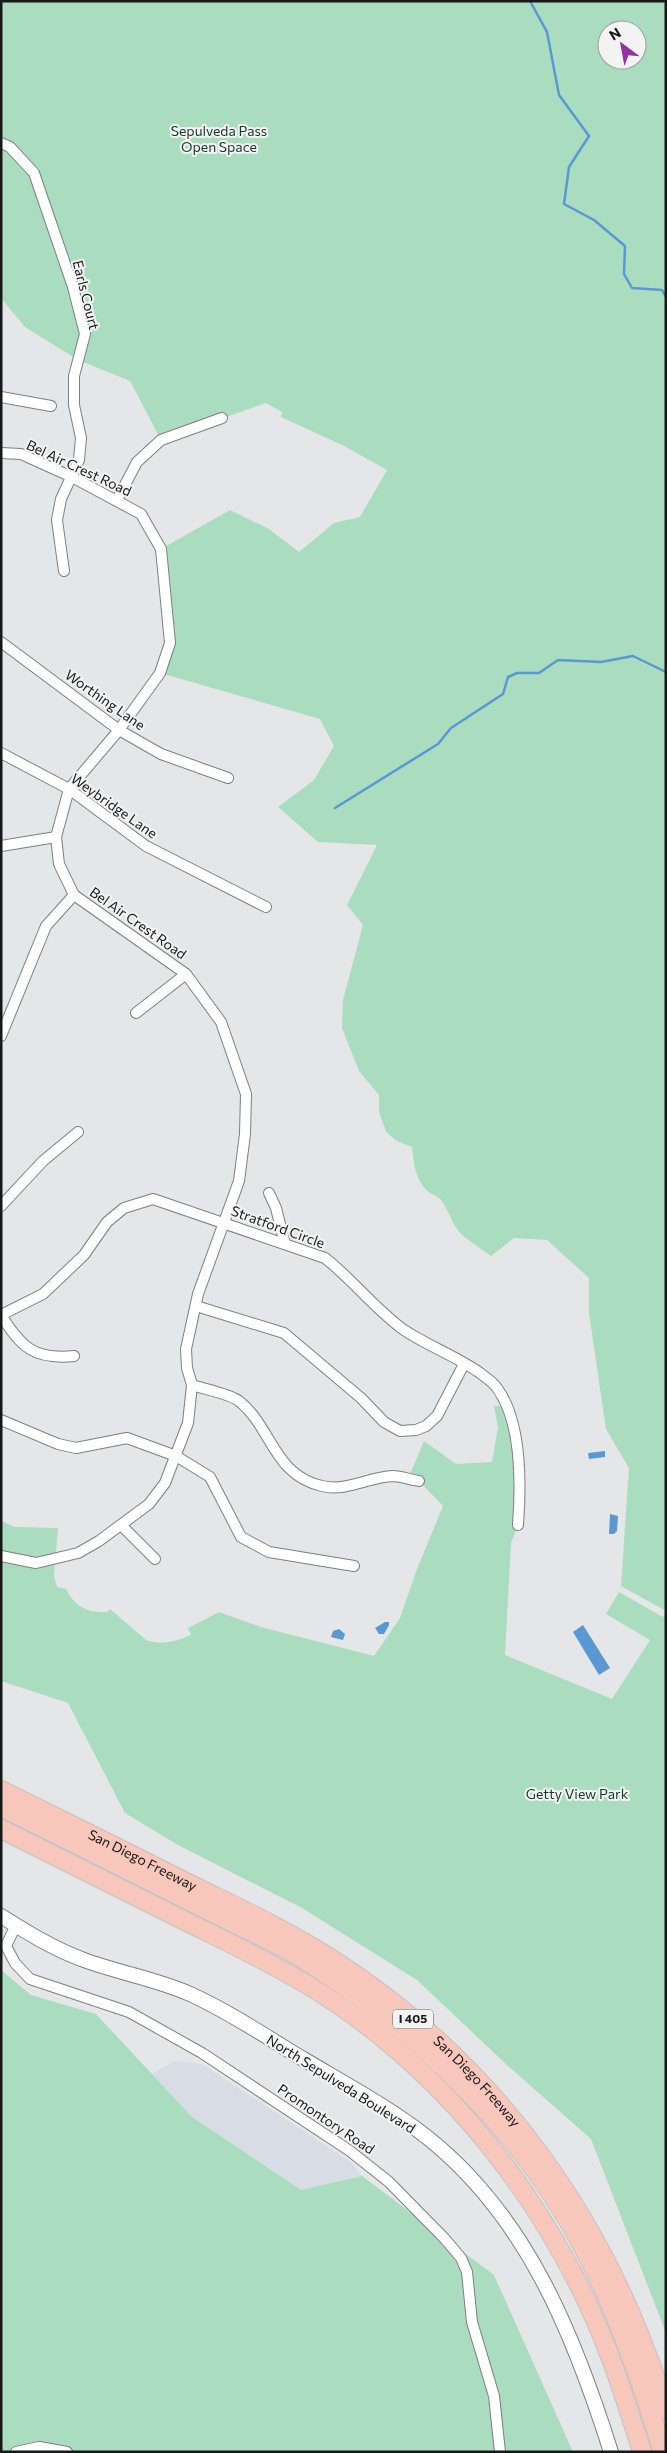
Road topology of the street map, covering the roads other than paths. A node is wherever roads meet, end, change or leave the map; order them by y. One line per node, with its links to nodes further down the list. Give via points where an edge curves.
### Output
1 (1, 143): 6 (street, Earls Court, via 10,147 34,173 73,287 85,334 74,376 74,405 81,438 79,460)
2 (1, 397): 3 (street)
3 (51, 406)
4 (222, 418): 7 (street, via 161,440 138,462)
5 (1, 453): 6 (street, Bel Air Crest Road, via 21,454)
6 (72, 477): 7 (street, Bel Air Crest Road); 8 (street, Earls Court, via 61,499 56,520)
7 (117, 500): 10 (street, Bel Air Crest Road, via 141,514 161,549 170,643 160,673)
8 (64, 570)
9 (1, 642): 10 (street, Worthing Lane)
10 (119, 730): 12 (street, Worthing Lane, via 161,754); 13 (street, Bel Air Crest Road)
11 (1, 753): 13 (street, Weybridge Lane)
12 (228, 778)
13 (69, 789): 14 (street, Bel Air Crest Road); 17 (street, Weybridge Lane, via 146,846)
14 (56, 837): 15 (street); 16 (street, Bel Air Crest Road, via 59,864)
15 (1, 846)
16 (74, 895): 18 (street, Bel Air Crest Road); 20 (street, via 46,926)
17 (266, 907)
18 (186, 974): 19 (street); 24 (street, Bel Air Crest Road, via 221,1022 246,1094 240,1181)
19 (136, 1013)
20 (1, 1036)
21 (78, 1132): 23 (street, via 43,1161)
22 (269, 1193): 25 (street)
23 (1, 1206)
24 (224, 1222): 25 (street, Stratford Circle); 26 (street, Bel Air Crest Road); 27 (street, Stratford Circle, via 152,1199 124,1208 107,1222 66,1274 43,1294)
25 (285, 1244): 29 (street, Stratford Circle, via 325,1258 386,1316)
26 (196, 1306): 29 (street, via 284,1333 361,1398 391,1428 400,1431 426,1426 437,1416); 30 (street, Bel Air Crest Road, via 186,1349)
27 (1, 1315): 28 (street, via 16,1339 30,1349 55,1358)
28 (74, 1356)
29 (464, 1364): 34 (street, Stratford Circle, via 497,1387 507,1406 514,1430 521,1491)
30 (192, 1385): 32 (street, Bel Air Crest Road, via 188,1423); 33 (street, via 238,1400 250,1412 281,1462 321,1486 347,1487 393,1476)
31 (1, 1420): 32 (street, via 58,1444 76,1448 127,1438)
32 (176, 1456): 35 (street, Bel Air Crest Road, via 165,1483 149,1504); 38 (street, via 210,1477 241,1537 269,1552)
33 (419, 1481)
34 (518, 1525)
35 (122, 1526): 36 (street, Bel Air Crest Road, via 85,1549 59,1559 36,1563); 37 (street)
36 (1, 1556)
37 (155, 1559)
38 (354, 1566)
39 (1, 1790): 45 (highway, San Diego Freeway / I 405, via 301,1940 368,1983 433,2035 514,2120 579,2211 630,2308)
40 (1, 1807): 52 (highway, via 306,1961 382,2014 446,2069 486,2111 535,2171 583,2248 624,2334)
41 (1, 1818): 51 (highway, via 268,1951 371,2018 443,2080 540,2195 565,2237 606,2316)
42 (1, 1829): 50 (highway, I 405, via 307,1985 370,2029 426,2077 478,2132 556,2242 601,2334)
43 (1, 1916): 44 (main road, North Sepulveda Boulevard)
44 (16, 1925): 48 (street, Promontory Road, via 6,1946 15,1963 30,1978 129,2012 202,2052 374,2169 459,2254 467,2272 472,2322 494,2396); 49 (main road, North Sepulveda Boulevard, via 43,1942 83,1960 196,1997 372,2099 447,2154 490,2199 533,2262 560,2312 581,2363)
45 (666, 2410)
46 (16, 2452): 47 (street, via 40,2447)
47 (66, 2452)
48 (500, 2452)
49 (610, 2452)
50 (642, 2452)
51 (652, 2452)
52 (663, 2452)

